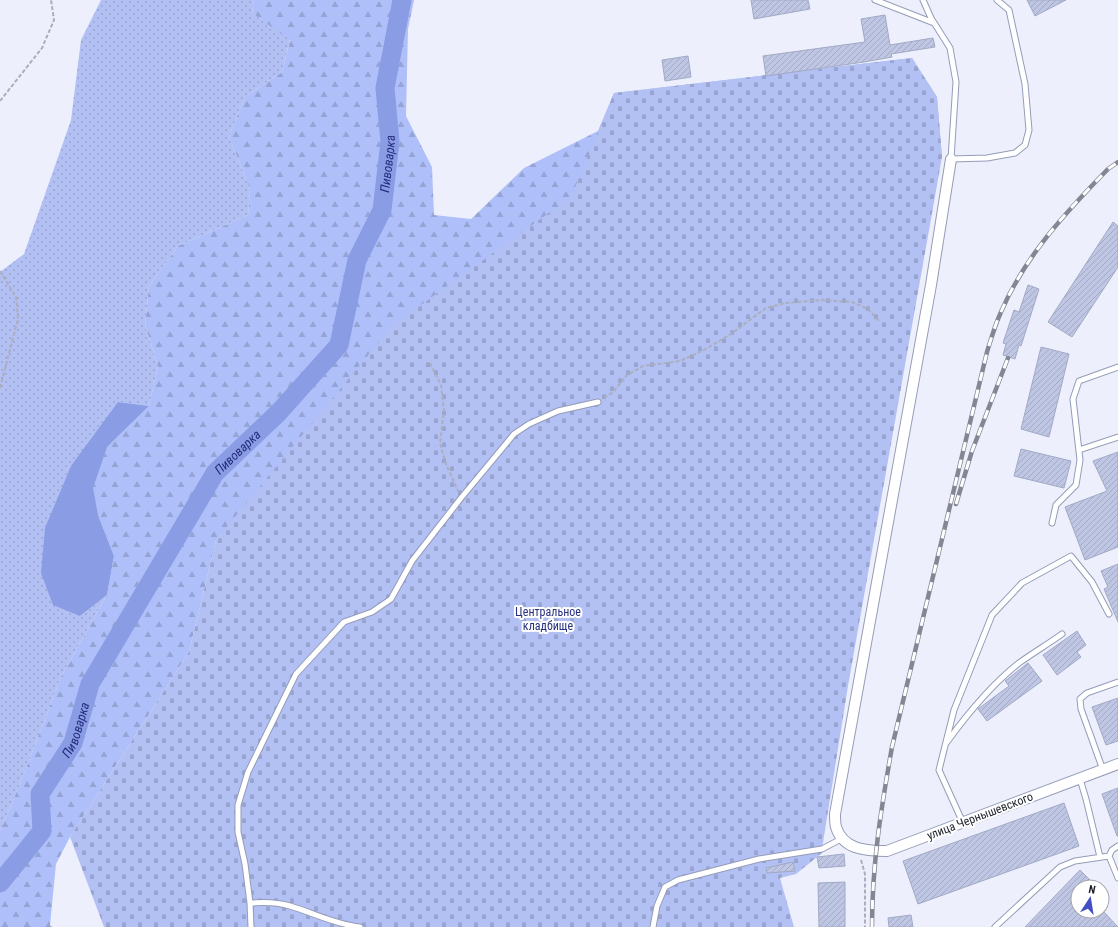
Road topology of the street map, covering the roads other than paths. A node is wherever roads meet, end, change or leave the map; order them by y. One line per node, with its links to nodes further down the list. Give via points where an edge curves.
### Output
1 (875, 0): 4 (lane)
2 (923, 0): 4 (lane)
3 (997, 0): 5 (lane, via 1009,10 1025,84 1028,130 1025,145 1015,153)
4 (934, 23): 5 (lane, via 950,48 956,82)
5 (950, 160): 19 (street, via 931,285 835,814 836,827)
6 (1118, 367): 9 (lane, via 1079,381 1073,399)
7 (598, 402): 24 (lane, via 558,411 514,434 412,561 391,599 372,612 344,622 296,674 248,772 238,805 238,832)
8 (1118, 437): 9 (lane)
9 (1079, 450): 10 (lane, via 1076,484 1056,505)
10 (1052, 523)
11 (1109, 614): 14 (lane, via 1092,582 1072,556 1022,583 992,615 954,710)
12 (1062, 634): 14 (lane, via 1018,664 994,685 964,718)
13 (1118, 682): 16 (lane, via 1087,693 1080,699 1081,709)
14 (945, 745): 18 (lane, via 939,770)
15 (1118, 764): 16 (street, улица Чернышевского)
16 (1103, 770): 17 (street, улица Чернышевского)
17 (1080, 778): 18 (street, улица Чернышевского); 22 (lane)
18 (963, 823): 19 (street, улица Чернышевского, via 887,851 866,851 853,847)
19 (843, 838): 27 (lane, via 822,849 759,859 678,880 665,888 657,906)
20 (1118, 846): 21 (lane)
21 (1109, 856): 22 (lane); 23 (lane)
22 (1100, 857): 28 (lane, via 1075,861 1060,868)
23 (1118, 878)
24 (250, 903): 25 (lane); 26 (lane, via 289,905 327,920)
25 (251, 927)
26 (360, 927)
27 (653, 927)
28 (995, 927)

